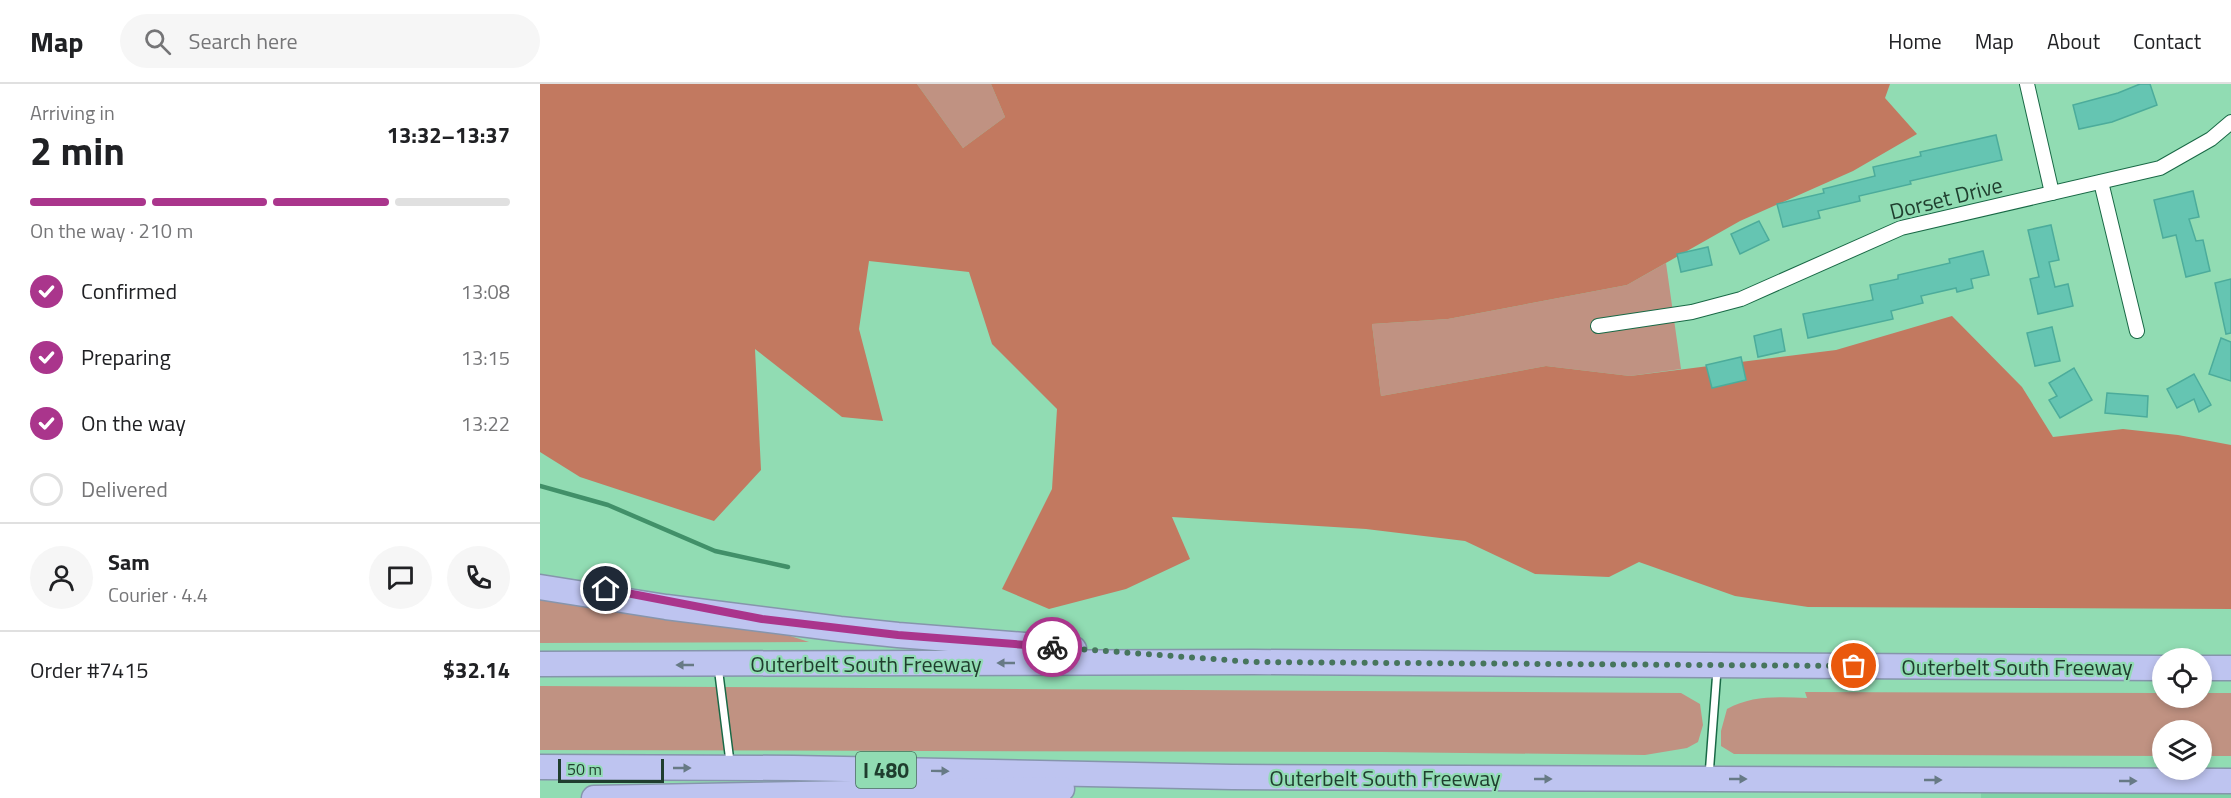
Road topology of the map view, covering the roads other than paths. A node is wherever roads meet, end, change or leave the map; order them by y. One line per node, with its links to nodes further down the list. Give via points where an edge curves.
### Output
1 (2027, 84): 4 (street)
2 (2231, 122): 3 (street, Dorset Drive, via 2211,139 2160,168)
3 (2101, 182): 4 (street, Dorset Drive); 6 (street)
4 (2052, 193): 5 (street, Dorset Drive, via 1901,228 1741,299 1692,312)
5 (1598, 326)
6 (2138, 331)
7 (540, 572): 9 (highway)
8 (540, 587): 9 (highway)
9 (743, 616): 10 (highway, via 898,635)
10 (1253, 662): 12 (highway, Outerbelt South Freeway, one-way to 12); 13 (highway, Outerbelt South Freeway)
11 (540, 664): 12 (highway, Outerbelt South Freeway, one-way to 11)
12 (718, 665): 18 (lane)
13 (1717, 665): 14 (highway, Outerbelt South Freeway); 20 (lane)
14 (2152, 668)
15 (2212, 668): 16 (highway)
16 (2231, 668)
17 (540, 767): 18 (highway, Outerbelt South Freeway / I 480, one-way to 18)
18 (730, 768): 19 (highway, Outerbelt South Freeway / I 480, one-way to 19)
19 (1232, 777): 20 (highway, Outerbelt South Freeway / I 480, one-way to 20); 22 (highway, via 1076,789)
20 (1709, 779): 21 (highway, Outerbelt South Freeway / I 480, one-way to 21)
21 (2231, 782)
22 (594, 798)

